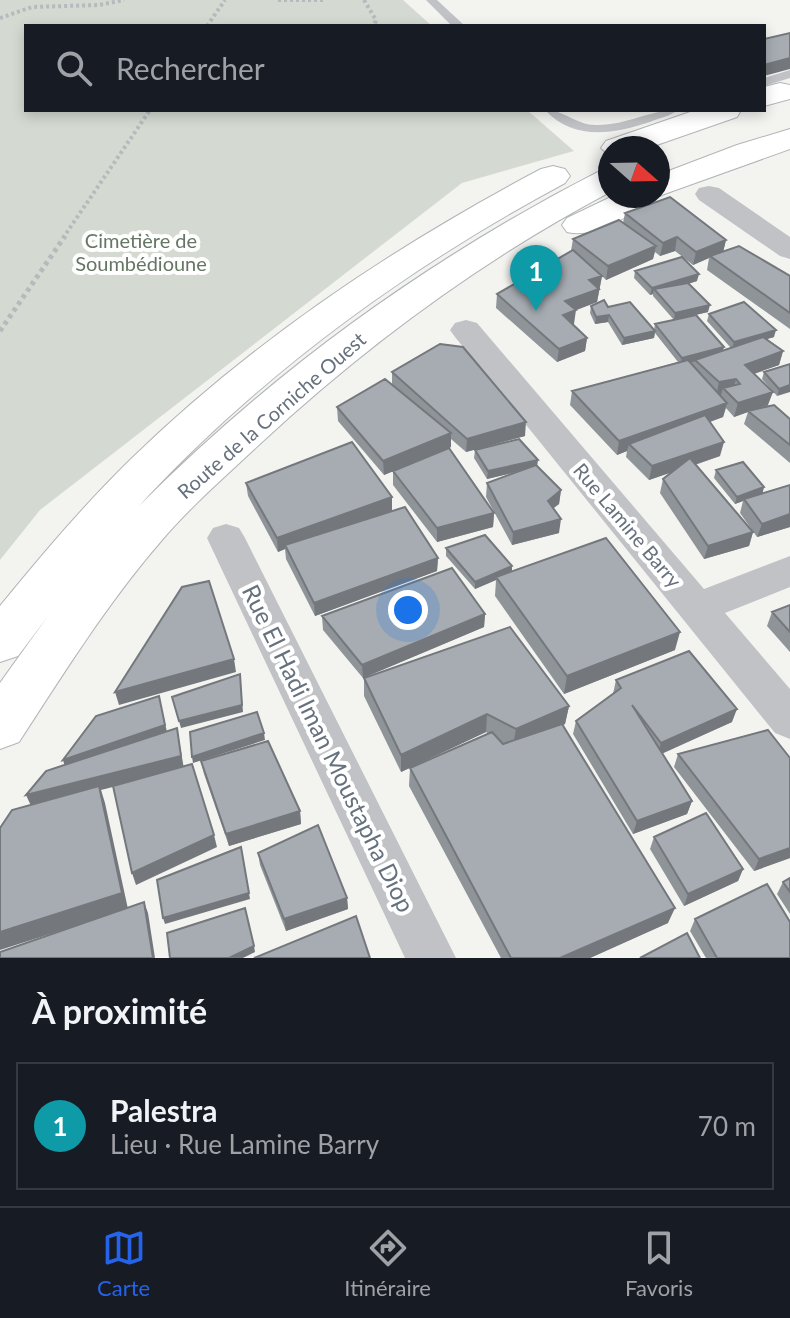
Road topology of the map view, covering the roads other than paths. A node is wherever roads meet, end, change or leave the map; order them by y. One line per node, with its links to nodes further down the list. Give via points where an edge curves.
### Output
1 (431, 0): 2 (lane)
2 (457, 24)
3 (554, 112): 4 (lane, via 577,128 595,132)
4 (665, 112)
5 (720, 112): 7 (highway)
6 (742, 112): 9 (highway)
7 (651, 136)
8 (790, 139): 11 (highway)
9 (670, 151)
10 (598, 157): 21 (highway, Route de la Corniche Ouest, via 437,240 318,323 135,481)
11 (670, 182)
12 (598, 185): 17 (highway, Route de la Corniche Ouest, via 512,233 386,315)
13 (709, 194): 15 (street)
14 (614, 208): 17 (highway, via 497,271 254,448)
15 (790, 250)
16 (466, 330): 20 (street, Rue Lamine Barry)
17 (173, 500): 23 (highway, Route de la Corniche Ouest, via 85,603)
18 (226, 538): 24 (street, Rue El Hadi Iman Moustapha Diop)
19 (790, 571): 20 (street)
20 (697, 608): 22 (street, Rue Lamine Barry)
21 (0, 642)
22 (790, 720)
23 (0, 726)
24 (431, 958)

